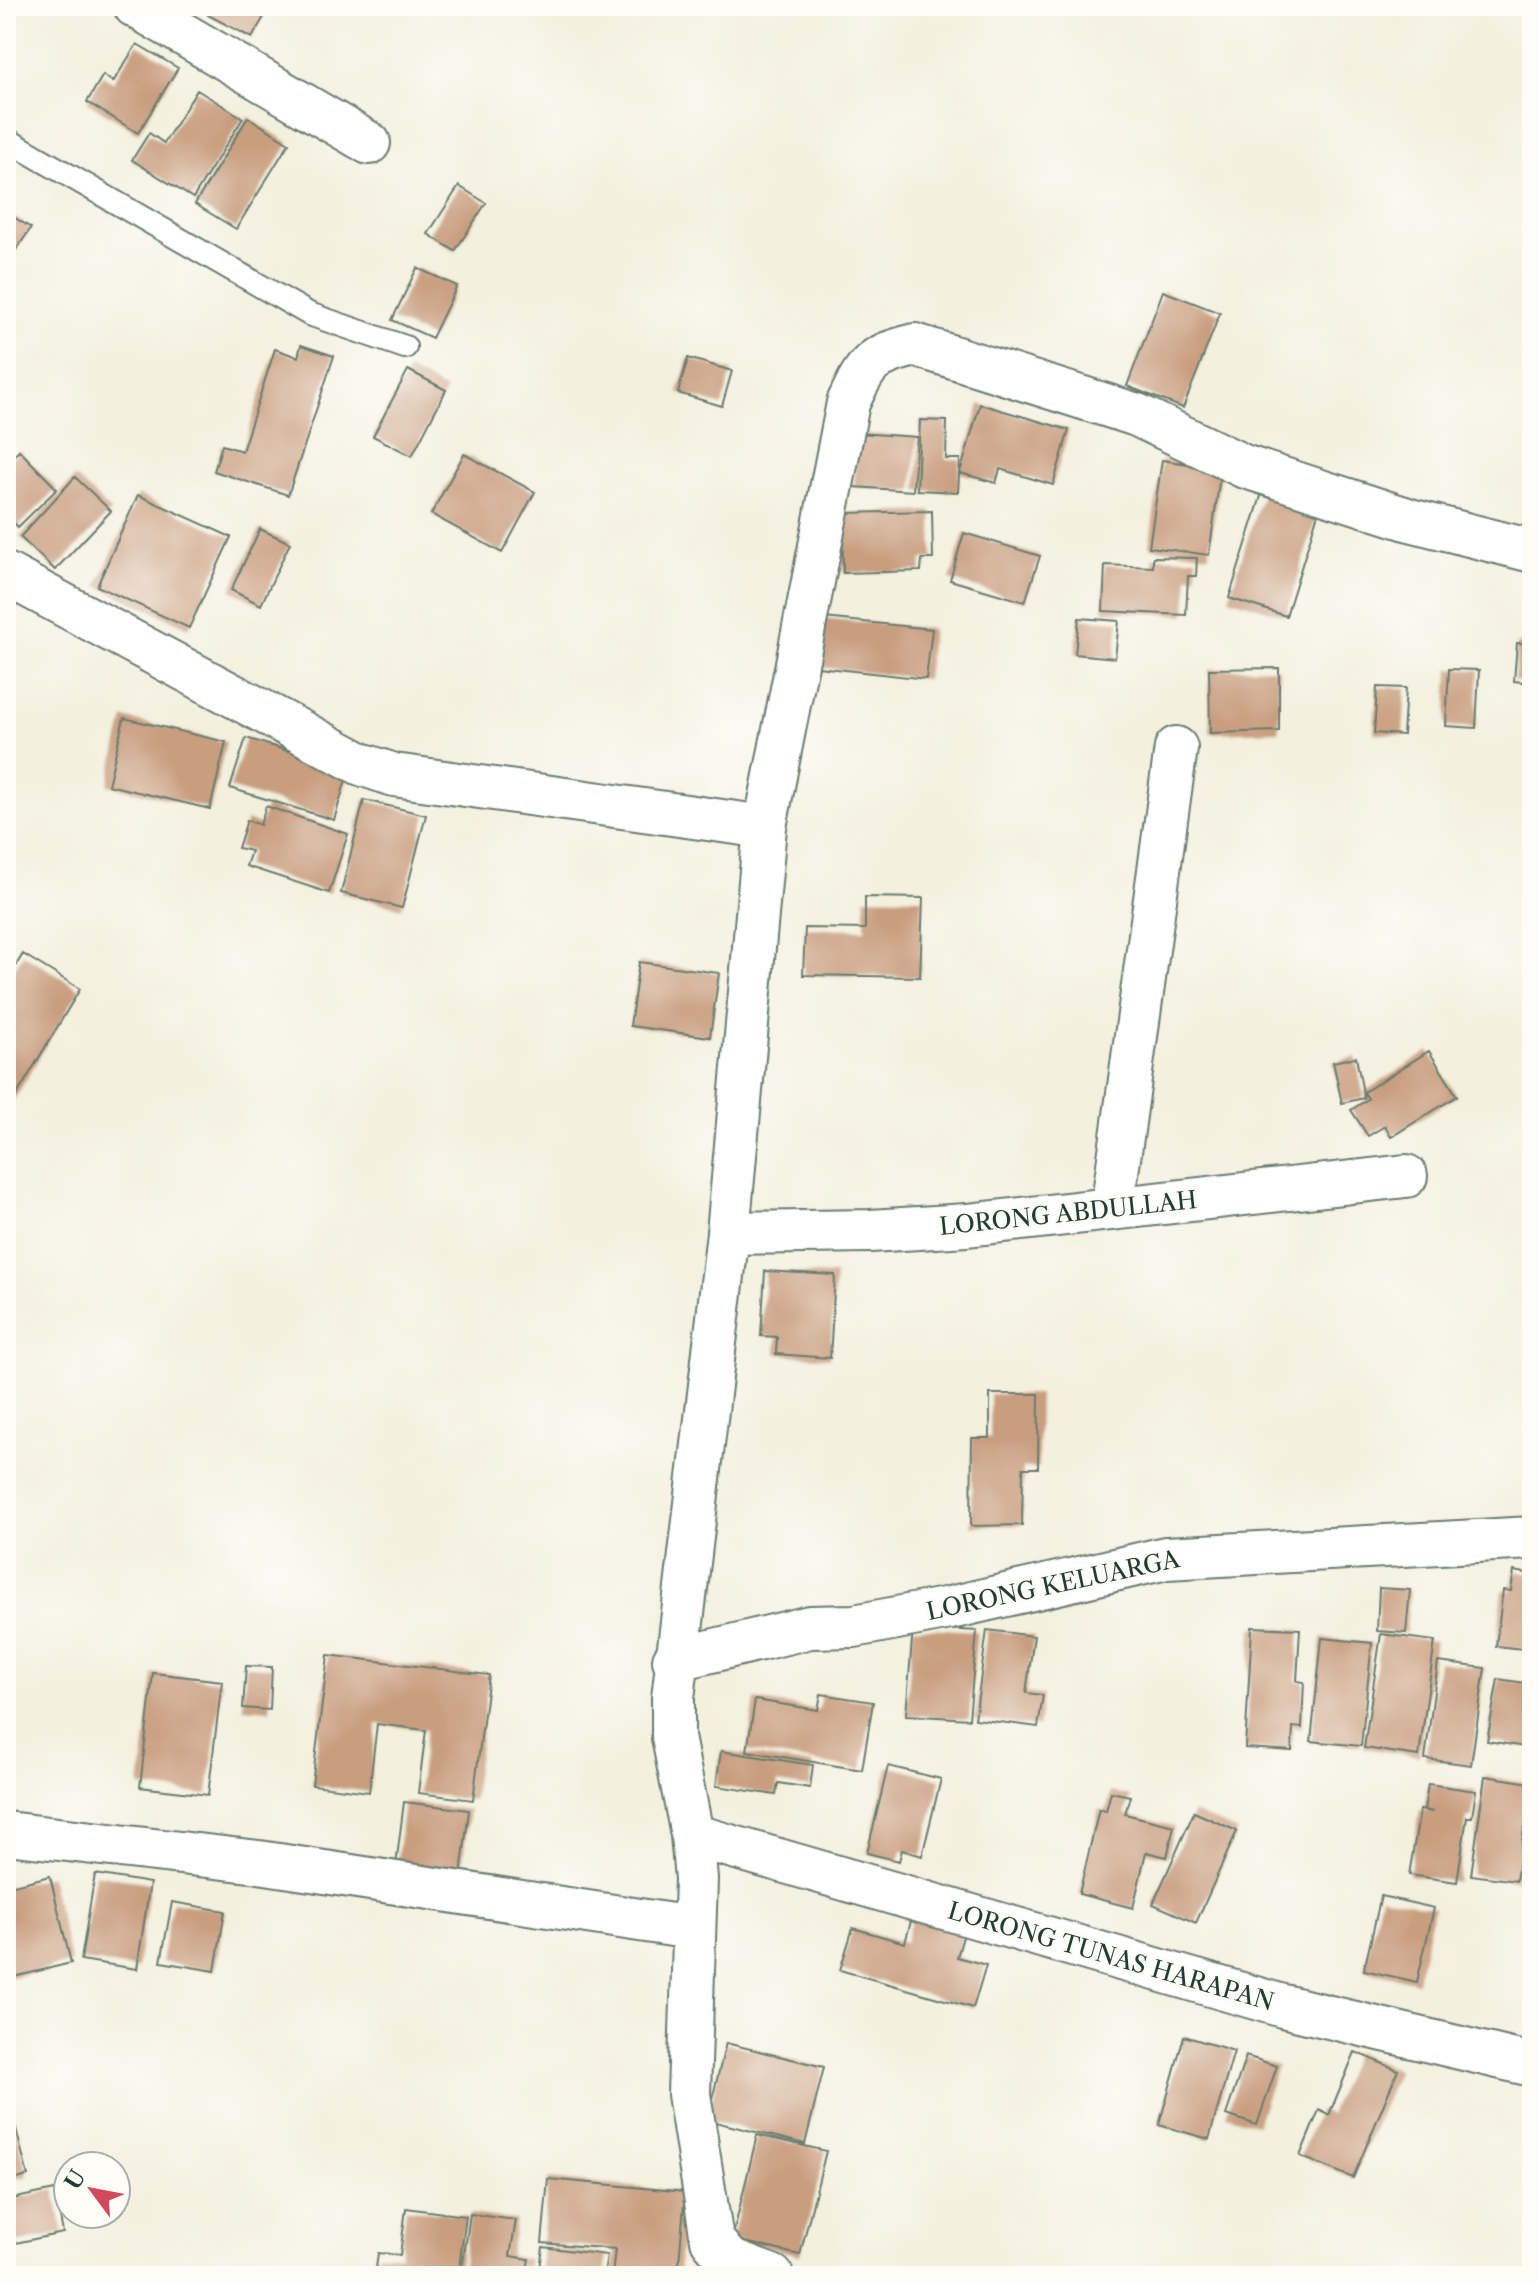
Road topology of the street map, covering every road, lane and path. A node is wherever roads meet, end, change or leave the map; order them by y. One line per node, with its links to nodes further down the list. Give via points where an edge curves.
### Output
1 (162, 13): 3 (street)
2 (6, 139): 4 (lane, via 309,314)
3 (369, 143)
4 (405, 347)
5 (1532, 551): 8 (street, via 1410,520 1243,466 1137,415 915,345 881,354 869,363 848,403)
6 (6, 574): 8 (street, via 361,764 394,775)
7 (1176, 748): 10 (street)
8 (765, 827): 11 (street)
9 (1406, 1176): 10 (street, LORONG ABDULLAH)
10 (1112, 1209): 11 (street, LORONG ABDULLAH, via 884,1230)
11 (728, 1233): 13 (street)
12 (1532, 1538): 13 (street, LORONG KELUARGA, via 1166,1558 950,1608 854,1626 810,1627)
13 (674, 1660): 15 (street, via 673,1737)
14 (6, 1833): 16 (street, via 259,1862)
15 (692, 1835): 16 (street); 17 (street, LORONG TUNAS HARAPAN, via 1283,2006)
16 (692, 1928): 18 (street, via 689,2094 712,2240 729,2260)
17 (1532, 2065)
18 (772, 2276)

